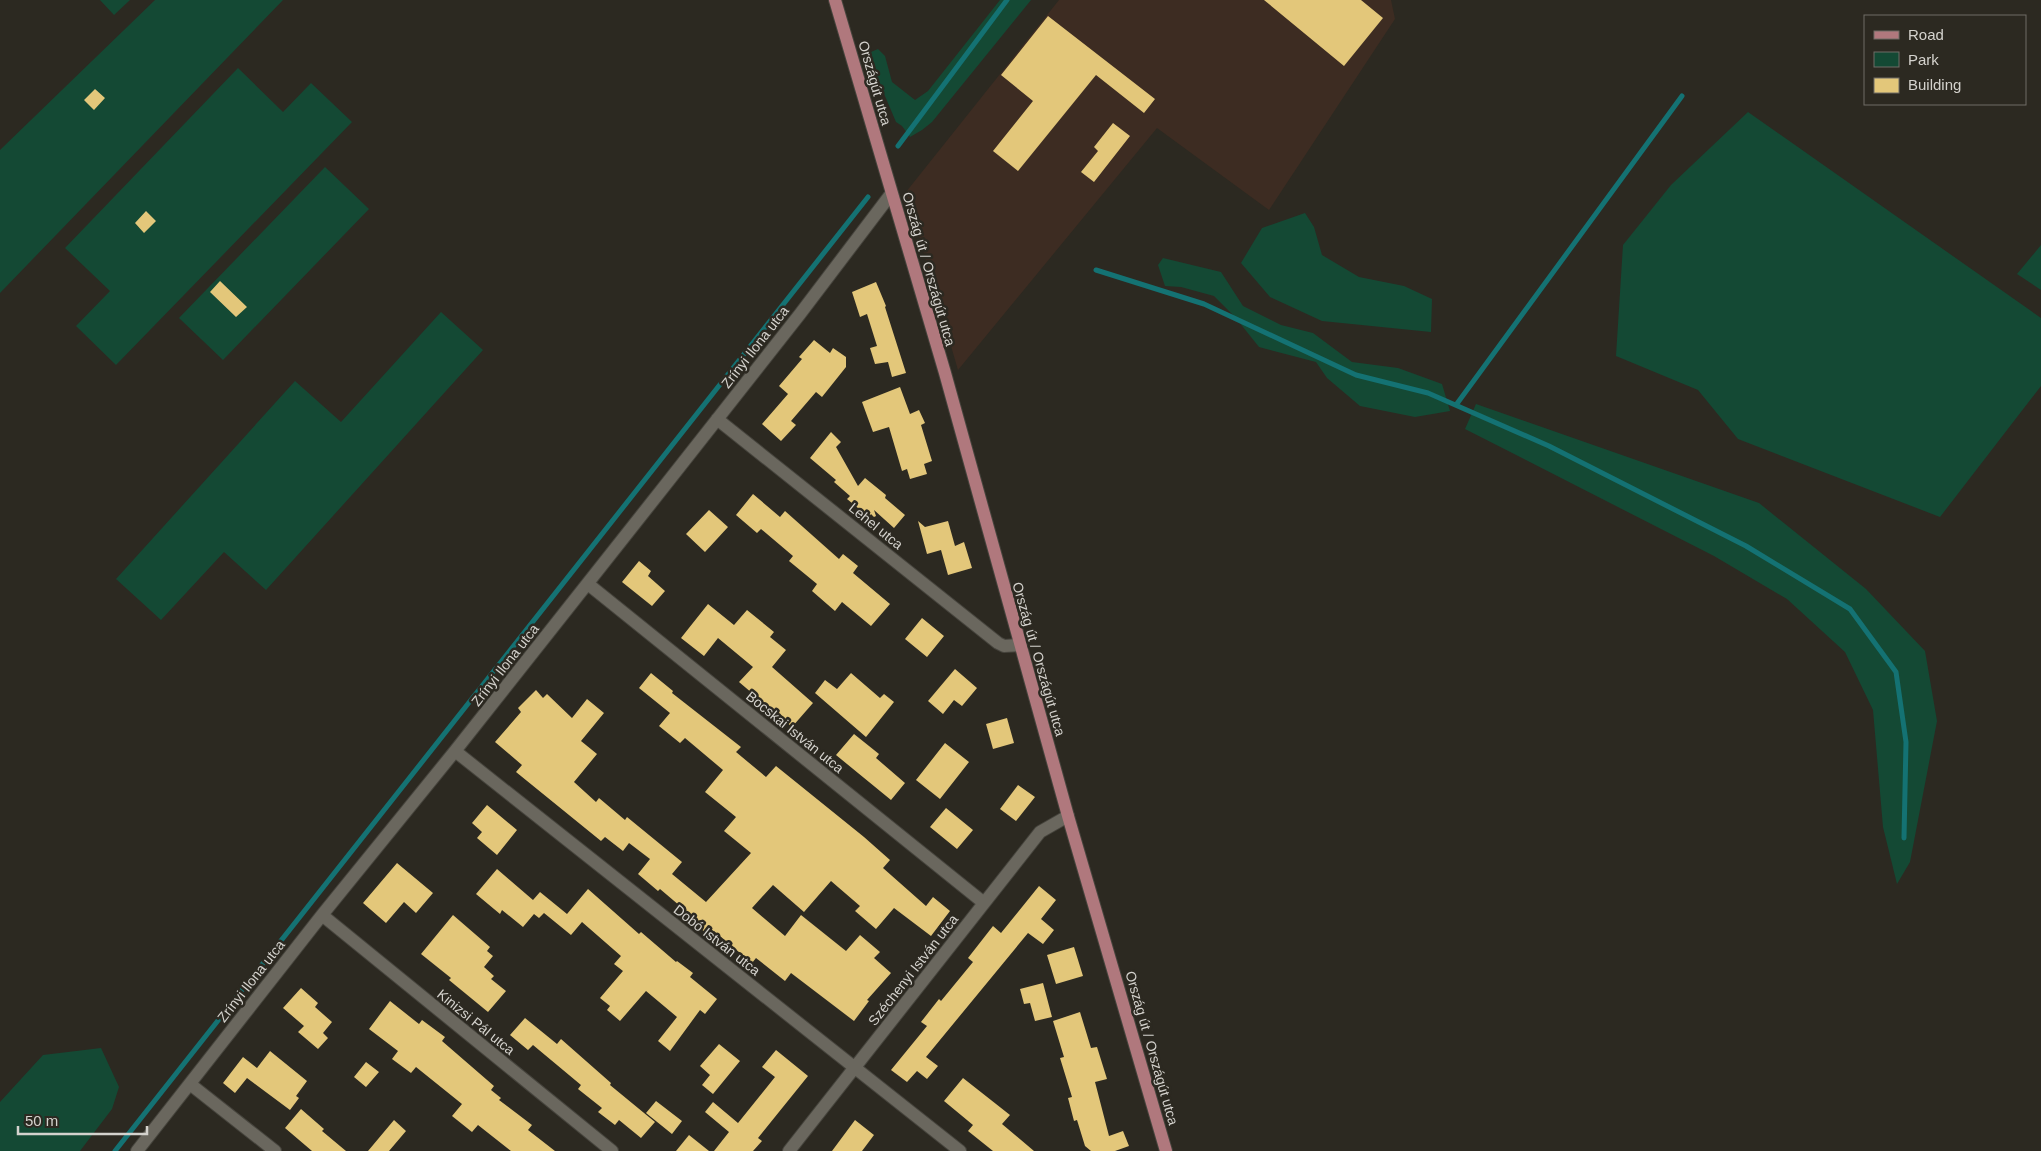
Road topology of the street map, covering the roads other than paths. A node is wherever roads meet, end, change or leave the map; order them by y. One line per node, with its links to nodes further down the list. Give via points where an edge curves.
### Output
1 (835, 0): 2 (main road, Országút utca)
2 (886, 174): 3 (main road, Ország út / Országút utca)
3 (891, 194): 4 (street, Zrínyi Ilona utca); 6 (main road, Ország út / Országút utca)
4 (718, 419): 5 (street, Zrínyi Ilona utca); 6 (street, Lehel utca, via 998,643)
5 (588, 584): 7 (street, Zrínyi Ilona utca); 9 (street, Bocskai István utca)
6 (1020, 645): 8 (main road, Ország út / Országút utca)
7 (455, 751): 10 (street, Zrínyi Ilona utca); 11 (street, Dobó István utca)
8 (1068, 816): 9 (street, Széchenyi István utca, via 1040,832); 18 (main road, Ország út / Országút utca)
9 (984, 903): 11 (street, Széchenyi István utca)
10 (322, 915): 12 (street, Zrínyi Ilona utca); 15 (street, Kinizsi Pál utca)
11 (854, 1068): 16 (street, Széchenyi István utca); 17 (street, Dobó István utca)
12 (190, 1084): 13 (street, Zrínyi Ilona utca); 14 (street)
13 (137, 1151)
14 (275, 1151)
15 (612, 1151)
16 (790, 1151)
17 (960, 1151)
18 (1166, 1151)

